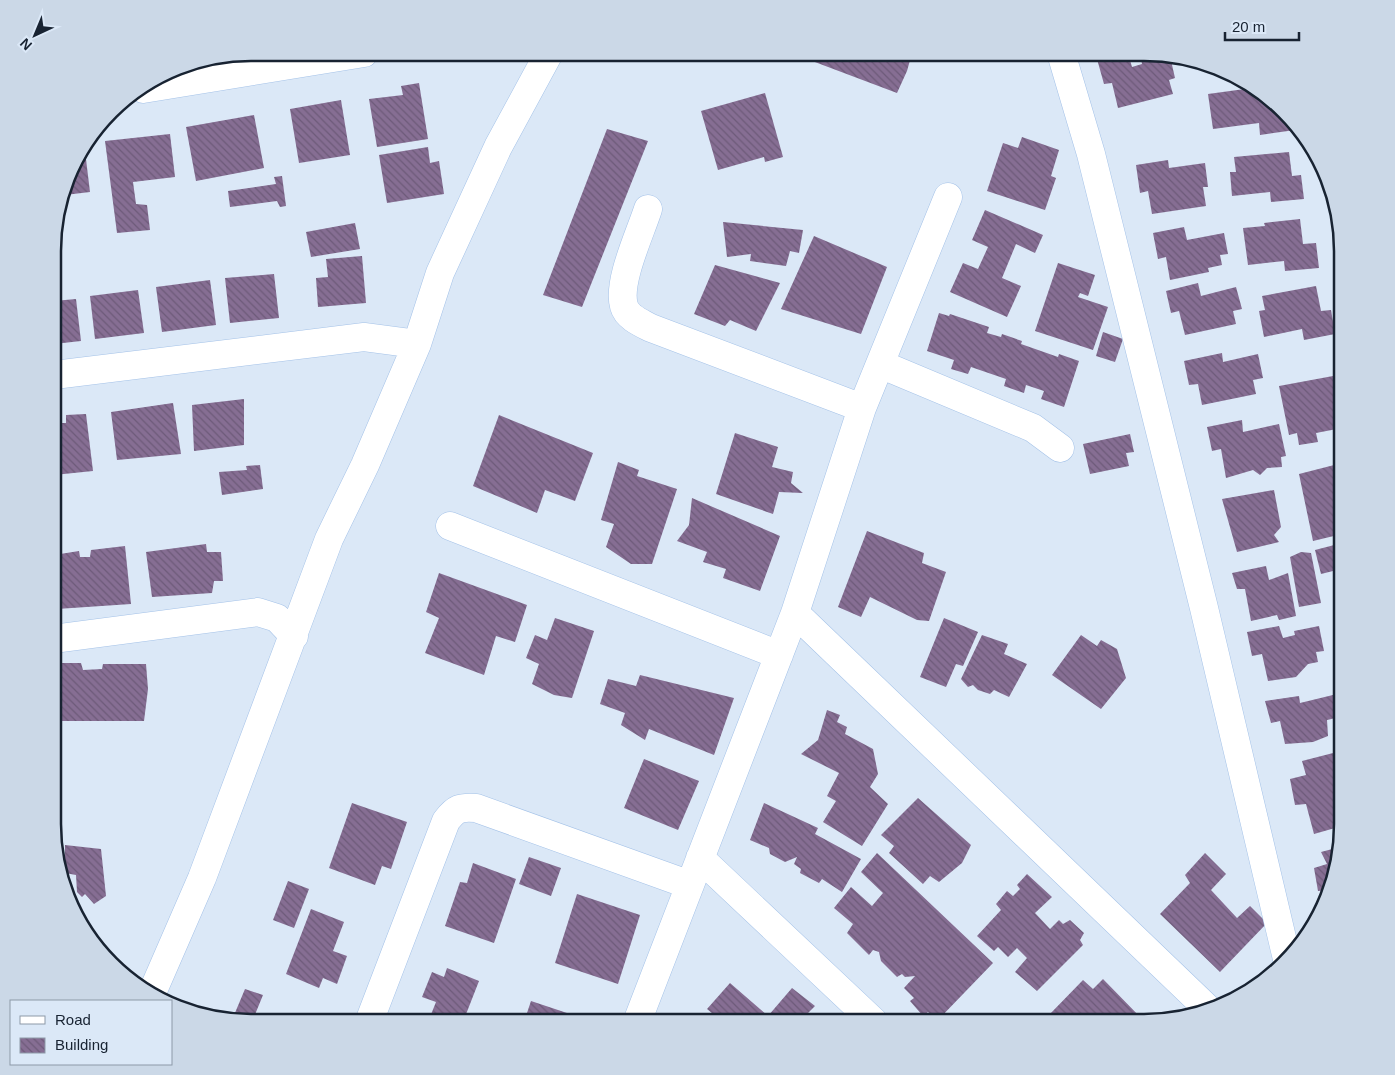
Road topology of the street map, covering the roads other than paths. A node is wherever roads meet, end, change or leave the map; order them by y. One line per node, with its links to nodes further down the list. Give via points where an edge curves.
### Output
1 (309, 61): 4 (street)
2 (545, 61): 7 (street, via 498,147 440,273)
3 (1063, 61): 19 (street, via 1091,154)
4 (159, 86)
5 (948, 197): 8 (street)
6 (648, 209): 10 (street, via 622,286 624,308 636,321)
7 (416, 344): 9 (street, via 364,337); 14 (street, via 365,465 329,539)
8 (880, 364): 10 (street); 11 (street, via 1033,428)
9 (61, 375)
10 (862, 408): 13 (street)
11 (1060, 448)
12 (450, 526): 16 (street)
13 (795, 612): 16 (street); 21 (street)
14 (294, 636): 15 (street, via 277,618 258,612); 20 (street, via 202,878)
15 (61, 638)
16 (779, 655): 17 (street)
17 (700, 858): 18 (street); 24 (street)
18 (690, 885): 22 (street, via 476,808 462,807 446,821); 23 (street)
19 (1285, 950)
20 (155, 987)
21 (1203, 1004)
22 (372, 1014)
23 (640, 1014)
24 (866, 1014)

